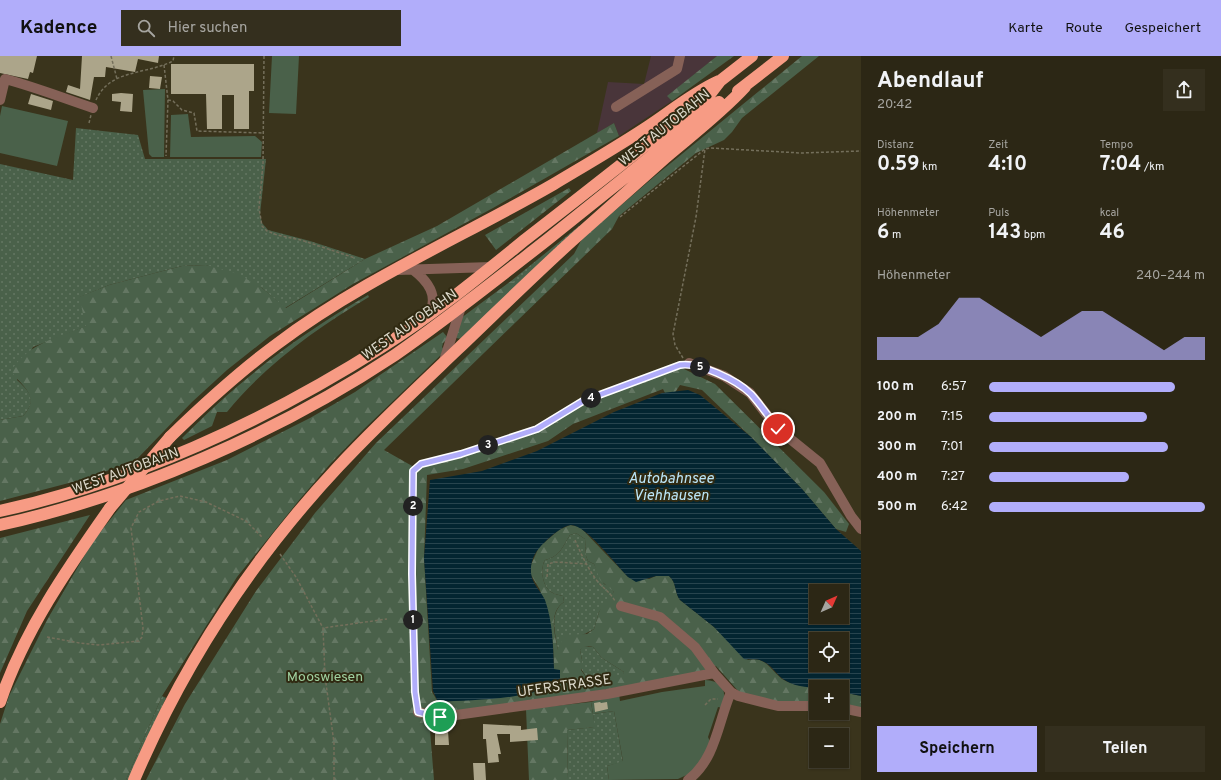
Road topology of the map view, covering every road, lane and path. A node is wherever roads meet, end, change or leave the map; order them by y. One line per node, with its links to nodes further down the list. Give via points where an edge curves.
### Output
1 (111, 56): 8 (path)
2 (174, 56): 7 (path, via 173,61)
3 (264, 56): 16 (path)
4 (680, 56): 13 (street, via 677,68)
5 (752, 56): 9 (highway, WEST AUTOBAHN)
6 (783, 56): 10 (highway, WEST AUTOBAHN)
7 (164, 66): 8 (path); 12 (path)
8 (117, 79): 14 (path, via 107,83 101,90)
9 (720, 81): 22 (highway, WEST AUTOBAHN, via 710,94); 24 (highway, via 704,88 645,129 554,184)
10 (745, 86): 25 (highway, WEST AUTOBAHN, via 723,99); 28 (highway, via 728,105 582,231)
11 (0, 100): 14 (street, via 5,79 34,86 49,94)
12 (168, 100): 16 (path, via 173,101 182,110 194,113 197,132); 19 (path)
13 (616, 107)
14 (93, 108): 15 (path)
15 (89, 124)
16 (263, 133): 21 (path, via 260,208 262,226 277,235)
17 (705, 149): 18 (path, via 801,153); 20 (path); 27 (path, via 696,217 673,334 679,355)
18 (861, 151)
19 (166, 156)
20 (620, 217)
21 (355, 258)
22 (492, 267): 23 (street); 26 (highway, WEST AUTOBAHN)
23 (412, 268): 24 (street); 26 (street, via 423,277 431,289 433,299)
24 (398, 270): 43 (highway, bridge, via 358,291 277,344 170,437 110,508 63,575 19,656)
25 (461, 307): 28 (street); 30 (highway, WEST AUTOBAHN, via 350,383 234,444 132,486)
26 (428, 316): 29 (highway, WEST AUTOBAHN, via 297,397 206,442 116,477)
27 (689, 363): 31 (street, via 724,376 750,393 778,429 820,463); 48 (path, via 583,401 537,429 421,464 413,471 412,574 415,692)
28 (443, 364): 50 (highway, via 341,463 274,541 187,672 162,718)
29 (0, 512)
30 (0, 526)
31 (861, 529)
32 (264, 538): 40 (path, via 246,522 206,502 180,496 159,501 139,512 130,528 143,628 139,641 98,645)
33 (575, 540): 35 (path)
34 (280, 554): 39 (path, via 296,577)
35 (586, 564): 36 (path, via 548,564); 37 (path, via 598,582)
36 (547, 577)
37 (621, 606): 41 (street, via 660,617 695,647)
38 (387, 618): 39 (path)
39 (323, 628): 51 (path, via 325,676 334,743)
40 (47, 636)
41 (714, 673): 42 (street); 48 (street, UFERSTRASSE, via 608,694 449,716 440,717)
42 (731, 692): 44 (street); 46 (street, via 768,705)
43 (0, 702)
44 (726, 704): 45 (path, via 720,699 714,699 708,701); 52 (street, via 708,757 702,768)
45 (705, 706)
46 (809, 706)
47 (849, 709): 49 (street)
48 (418, 712)
49 (861, 712)
50 (134, 780)
51 (334, 780)
52 (688, 780)

